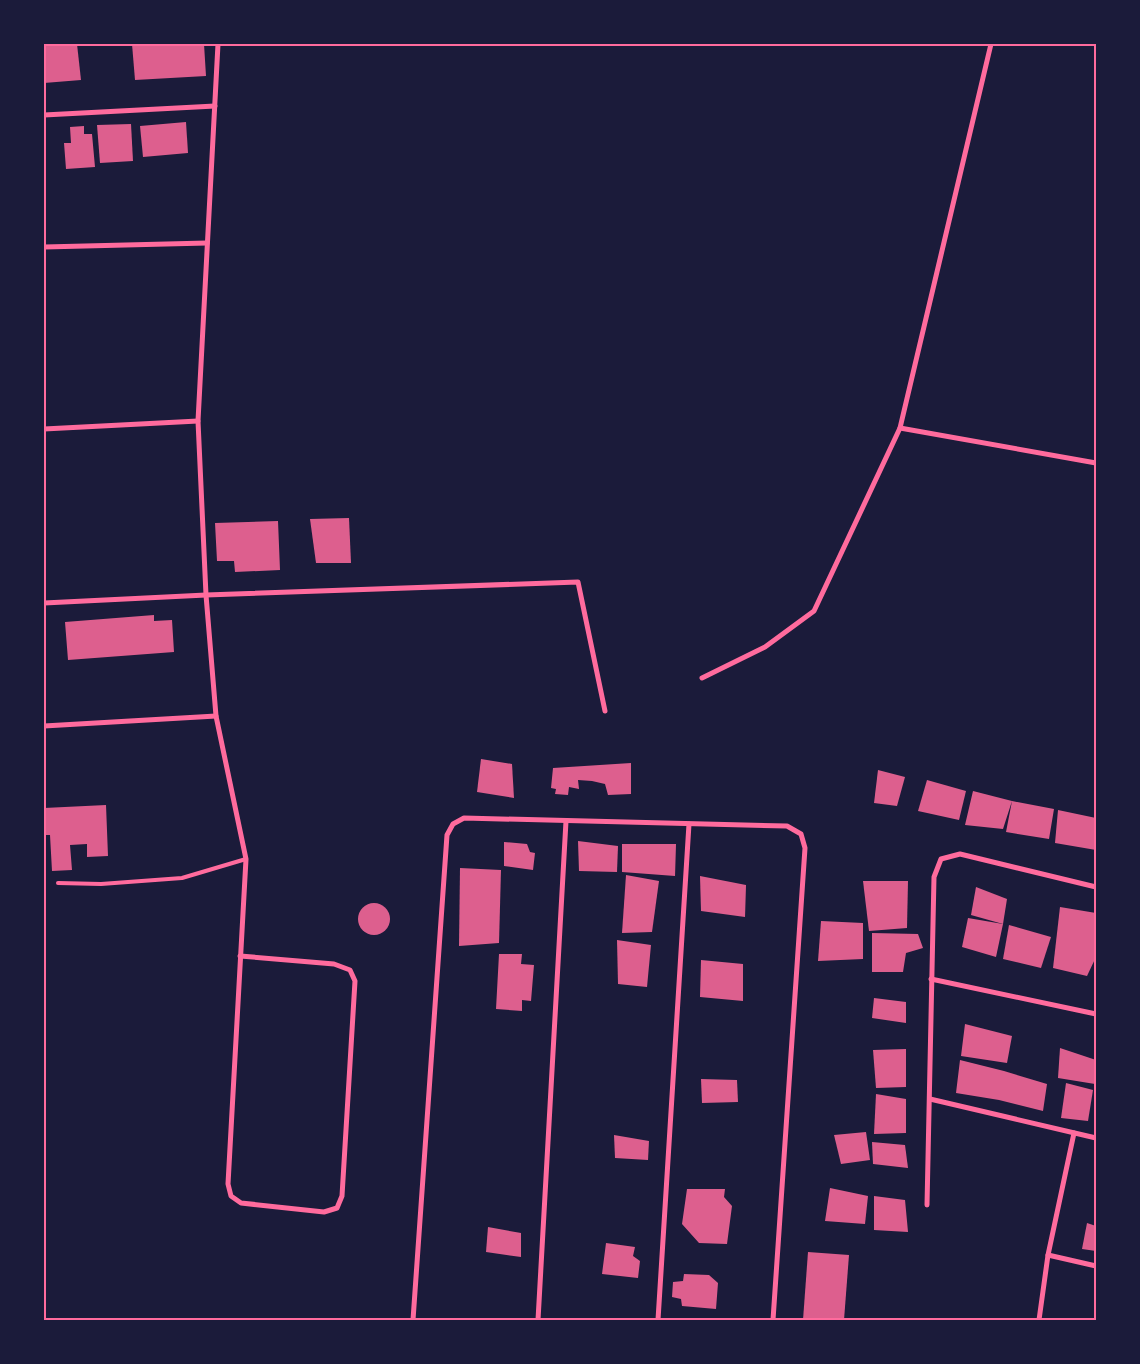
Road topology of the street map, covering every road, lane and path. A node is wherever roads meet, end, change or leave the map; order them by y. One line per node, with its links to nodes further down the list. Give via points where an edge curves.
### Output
1 (218, 44): 3 (street)
2 (990, 44): 8 (street)
3 (215, 106): 4 (street); 5 (street)
4 (44, 115)
5 (207, 243): 6 (street); 7 (street)
6 (44, 247)
7 (198, 421): 9 (street); 11 (street)
8 (900, 428): 10 (street); 13 (street, via 814,611 764,648)
9 (44, 429)
10 (1096, 463)
11 (206, 595): 12 (street); 14 (street, via 578,582); 15 (street)
12 (44, 603)
13 (702, 678)
14 (605, 711)
15 (216, 716): 16 (street); 19 (street)
16 (44, 726)
17 (566, 821): 18 (street); 31 (street, via 464,818 453,824 447,835); 32 (street)
18 (689, 824): 33 (street); 34 (street, via 787,826 800,834 805,848)
19 (246, 860): 20 (lane, via 182,878 101,884); 22 (street)
20 (58, 883)
21 (1096, 887): 23 (street, via 960,854 941,859 934,877)
22 (240, 956): 22 (street, via 228,1184 231,1196 240,1203 324,1212 337,1208 342,1196 355,981 350,970 334,964)
23 (931, 979): 24 (street); 25 (street)
24 (1096, 1014)
25 (930, 1099): 26 (street); 28 (street)
26 (1074, 1133): 27 (street); 29 (street)
27 (1096, 1138)
28 (927, 1205)
29 (1048, 1256): 30 (street); 35 (street)
30 (1096, 1266)
31 (412, 1320)
32 (538, 1320)
33 (658, 1320)
34 (774, 1320)
35 (1039, 1320)

